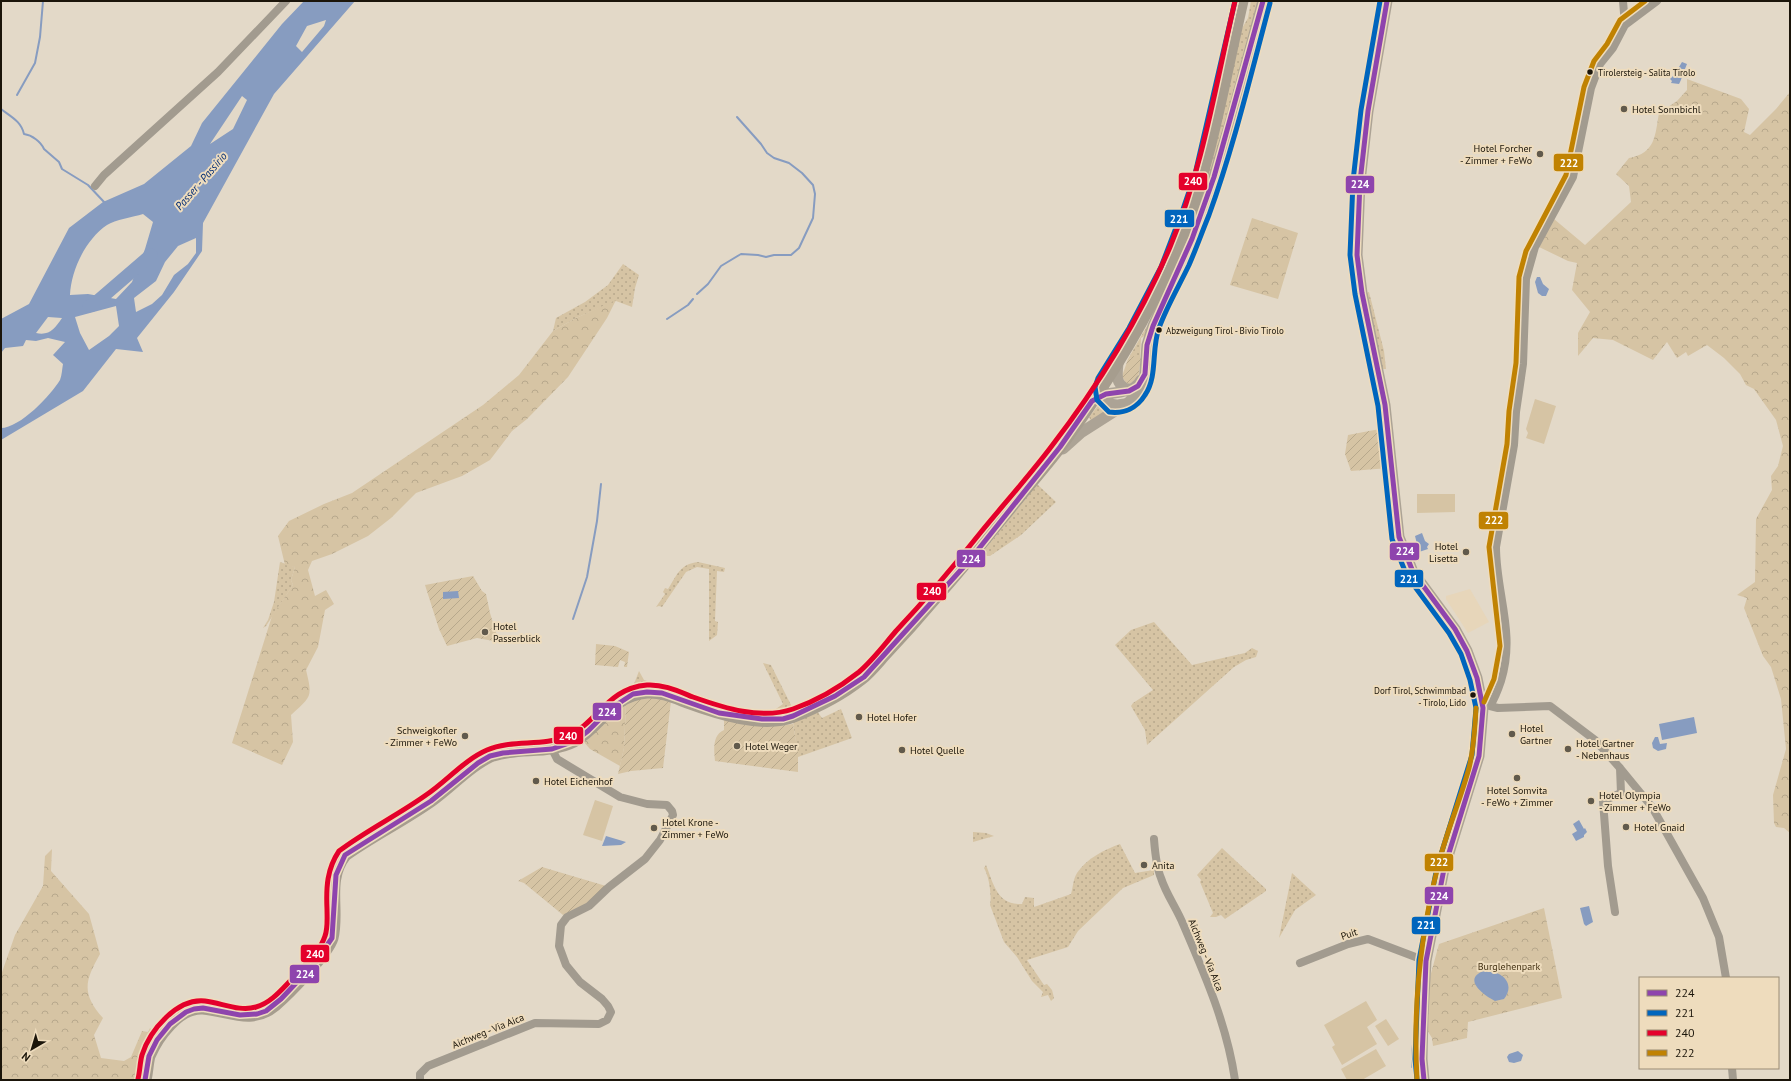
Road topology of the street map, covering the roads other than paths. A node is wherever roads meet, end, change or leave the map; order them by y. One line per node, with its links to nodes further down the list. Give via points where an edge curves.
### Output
1 (286, 1): 8 (street, via 218,72)
2 (1242, 1): 9 (main road, via 1202,176 1189,214 1167,270)
3 (1263, 1): 10 (street, via 1216,171 1190,245 1153,326 1147,345)
4 (1387, 1): 15 (street, via 1369,104 1360,182 1357,255 1361,285 1386,405 1399,537 1413,572 1467,651)
5 (1623, 1): 7 (street)
6 (1656, 1): 7 (street)
7 (1625, 25): 15 (street, via 1613,48 1600,64 1591,88 1573,177 1535,247 1526,279 1523,364 1514,445 1496,547 1507,653 1496,695)
8 (95, 186)
9 (1118, 363): 11 (street, via 1118,383 1126,389); 12 (main road)
10 (1145, 374): 11 (street); 13 (street, via 1142,389)
11 (1134, 389): 12 (street, via 1126,392)
12 (1099, 393): 13 (street, via 1111,404 1121,405); 14 (main road, via 1060,447)
13 (1129, 402): 14 (street, via 1082,432)
14 (1035, 476): 16 (main road, via 969,561 908,629 864,677 835,696 793,716 783,719 762,719 718,712 662,693 633,694 610,709 581,737)
15 (1486, 707): 17 (street, via 1550,706 1595,740); 20 (street, via 1479,756 1444,869)
16 (552, 749): 24 (main road, via 503,752 490,756 431,800 345,855 335,875 333,930 324,951 275,1005 256,1016 242,1016 202,1008 183,1012 152,1050); 25 (street, Aichweg - Via Aica, via 557,759 620,797 647,804 667,805 673,815 646,859 589,906 568,917 561,926 559,946 566,965 580,982 602,999 611,1012 604,1022 592,1025 535,1023 428,1066 420,1074)
17 (1620, 768): 19 (street, via 1621,793 1603,802); 22 (street, via 1652,807 1703,898 1719,937)
18 (1154, 839): 26 (street, Aichweg - Via Aica, via 1160,877 1178,913 1220,1016)
19 (1615, 912)
20 (1426, 961): 21 (street, Puit, via 1368,939); 27 (street, via 1422,1020)
21 (1300, 963)
22 (1726, 977)
23 (1732, 1069): 28 (street)
24 (145, 1080)
25 (420, 1080)
26 (1235, 1080)
27 (1424, 1080)
28 (1733, 1080)

